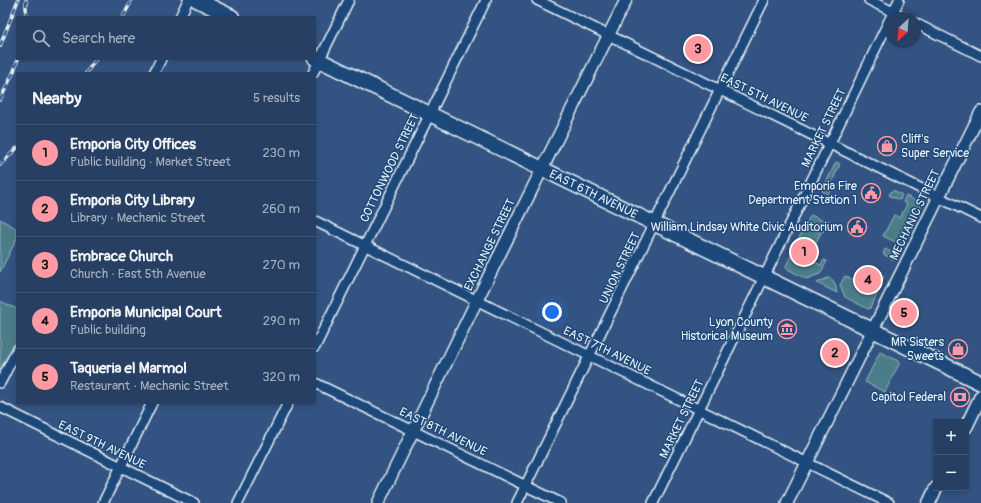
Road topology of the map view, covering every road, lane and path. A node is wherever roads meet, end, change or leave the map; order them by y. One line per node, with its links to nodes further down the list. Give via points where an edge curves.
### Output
1 (188, 0): 11 (street)
2 (197, 0): 12 (main road)
3 (349, 0): 17 (street)
4 (486, 0): 23 (street, COTTONWOOD STREET)
5 (537, 0): 15 (street, EAST 5TH AVENUE)
6 (626, 0): 15 (street, EXCHANGE STREET)
7 (764, 0): 21 (street, UNION STREET)
8 (869, 0): 10 (street)
9 (899, 0): 10 (street, MARKET STREET)
10 (893, 12)
11 (180, 16)
12 (230, 16)
13 (921, 26): 16 (street)
14 (885, 29): 24 (street, MARKET STREET)
15 (609, 36): 21 (street, EAST 5TH AVENUE); 25 (street, EXCHANGE STREET)
16 (981, 56)
17 (317, 59): 20 (street); 23 (main road, EAST 6TH AVENUE)
18 (160, 60): 19 (street)
19 (154, 72)
20 (313, 72)
21 (721, 90): 24 (street, EAST 5TH AVENUE); 29 (street, UNION STREET)
22 (981, 112): 26 (street, MECHANIC STREET)
23 (430, 114): 25 (main road, EAST 6TH AVENUE); 30 (street, COTTONWOOD STREET)
24 (830, 144): 26 (street, EAST 5TH AVENUE); 31 (street, MARKET STREET)
25 (542, 169): 29 (main road, EAST 6TH AVENUE); 32 (street, EXCHANGE STREET)
26 (938, 197): 27 (street, EAST 5TH AVENUE); 33 (street, MECHANIC STREET)
27 (981, 218)
28 (316, 220): 30 (street, EAST 7TH AVENUE)
29 (655, 224): 31 (main road, EAST 6TH AVENUE); 36 (street, UNION STREET)
30 (365, 245): 32 (street, EAST 7TH AVENUE); 34 (street, COTTONWOOD STREET)
31 (765, 278): 33 (main road, EAST 6TH AVENUE); 44 (street, MARKET STREET)
32 (477, 300): 36 (street, EAST 7TH AVENUE); 46 (street, EXCHANGE STREET)
33 (872, 330): 39 (main road, EAST 6TH AVENUE); 47 (street, MECHANIC STREET)
34 (316, 345)
35 (16, 352): 37 (street)
36 (590, 356): 44 (street, EAST 7TH AVENUE); 49 (street, UNION STREET)
37 (0, 383)
38 (316, 383): 46 (street, EAST 8TH AVENUE)
39 (981, 383)
40 (981, 396): 45 (main road)
41 (152, 404): 48 (street)
42 (288, 404): 53 (street)
43 (0, 408): 48 (street, EAST 9TH AVENUE)
44 (700, 410): 47 (street, EAST 7TH AVENUE); 57 (street, MARKET STREET)
45 (969, 421)
46 (413, 431): 49 (street, EAST 8TH AVENUE); 54 (street, EXCHANGE STREET)
47 (807, 463): 58 (street, MECHANIC STREET); 59 (street, EAST 7TH AVENUE)
48 (120, 467): 51 (street); 52 (street, EAST 9TH AVENUE)
49 (526, 486): 55 (street, UNION STREET); 56 (street, EAST 8TH AVENUE)
50 (935, 491): 60 (main road)
51 (102, 503)
52 (194, 503)
53 (238, 503)
54 (378, 503)
55 (517, 503)
56 (561, 503)
57 (653, 503)
58 (787, 503)
59 (889, 503)
60 (929, 503)

